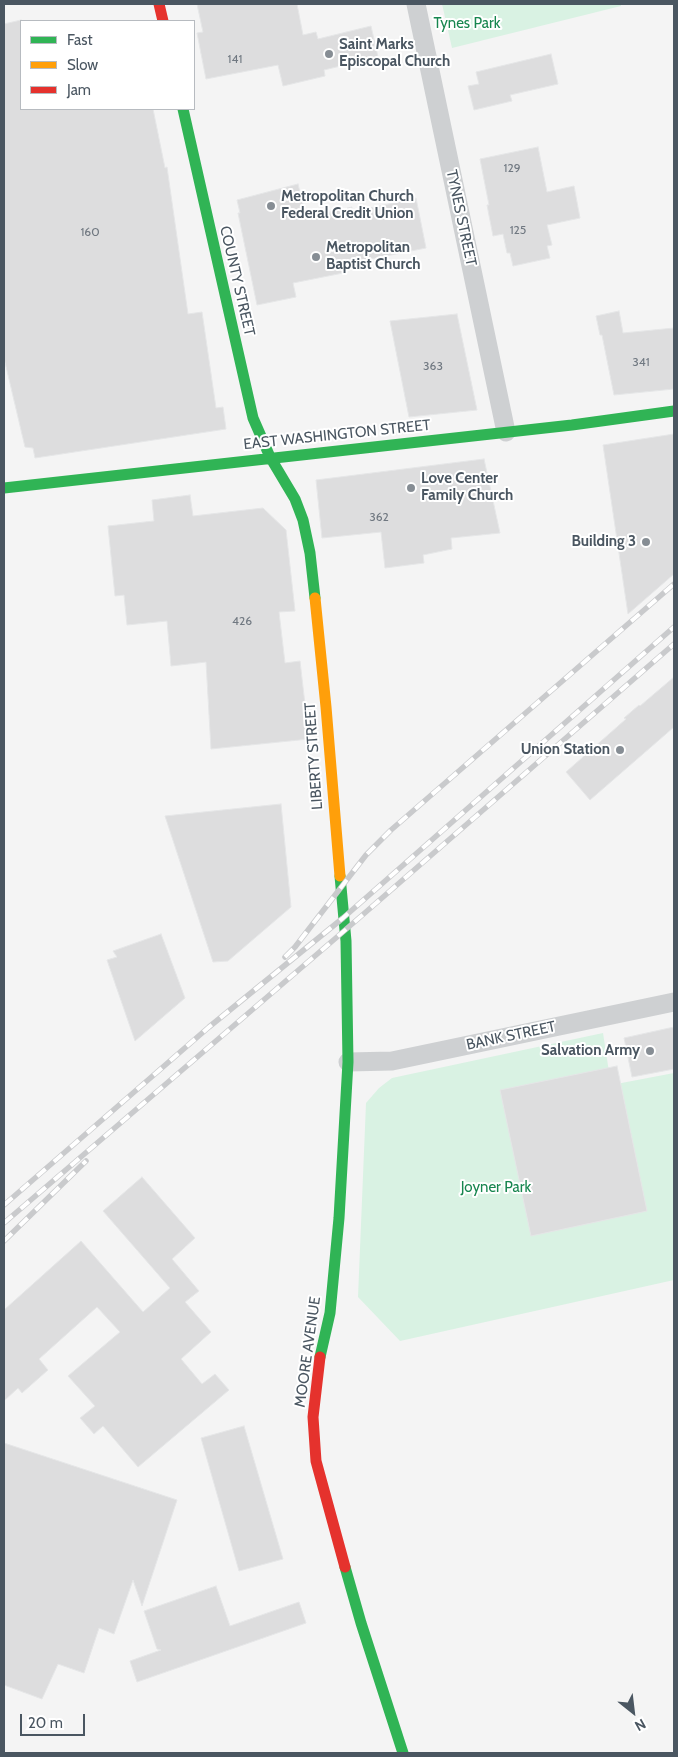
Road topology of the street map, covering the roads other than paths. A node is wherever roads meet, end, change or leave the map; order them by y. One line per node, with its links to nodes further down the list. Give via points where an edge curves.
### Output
1 (159, 4): 3 (street)
2 (416, 4): 6 (street, TYNES STREET)
3 (163, 20)
4 (183, 110): 7 (street, COUNTY STREET, via 253,418)
5 (674, 411): 6 (street, EAST WASHINGTON STREET)
6 (506, 432): 7 (street, EAST WASHINGTON STREET)
7 (270, 458): 8 (street, EAST WASHINGTON STREET); 10 (street, LIBERTY STREET, via 295,500 310,553 346,942)
8 (4, 488)
9 (674, 1002): 10 (street, BANK STREET, via 392,1061)
10 (348, 1062): 11 (street, MOORE AVENUE, via 330,1313 318,1364 313,1418 316,1461)
11 (402, 1753)

